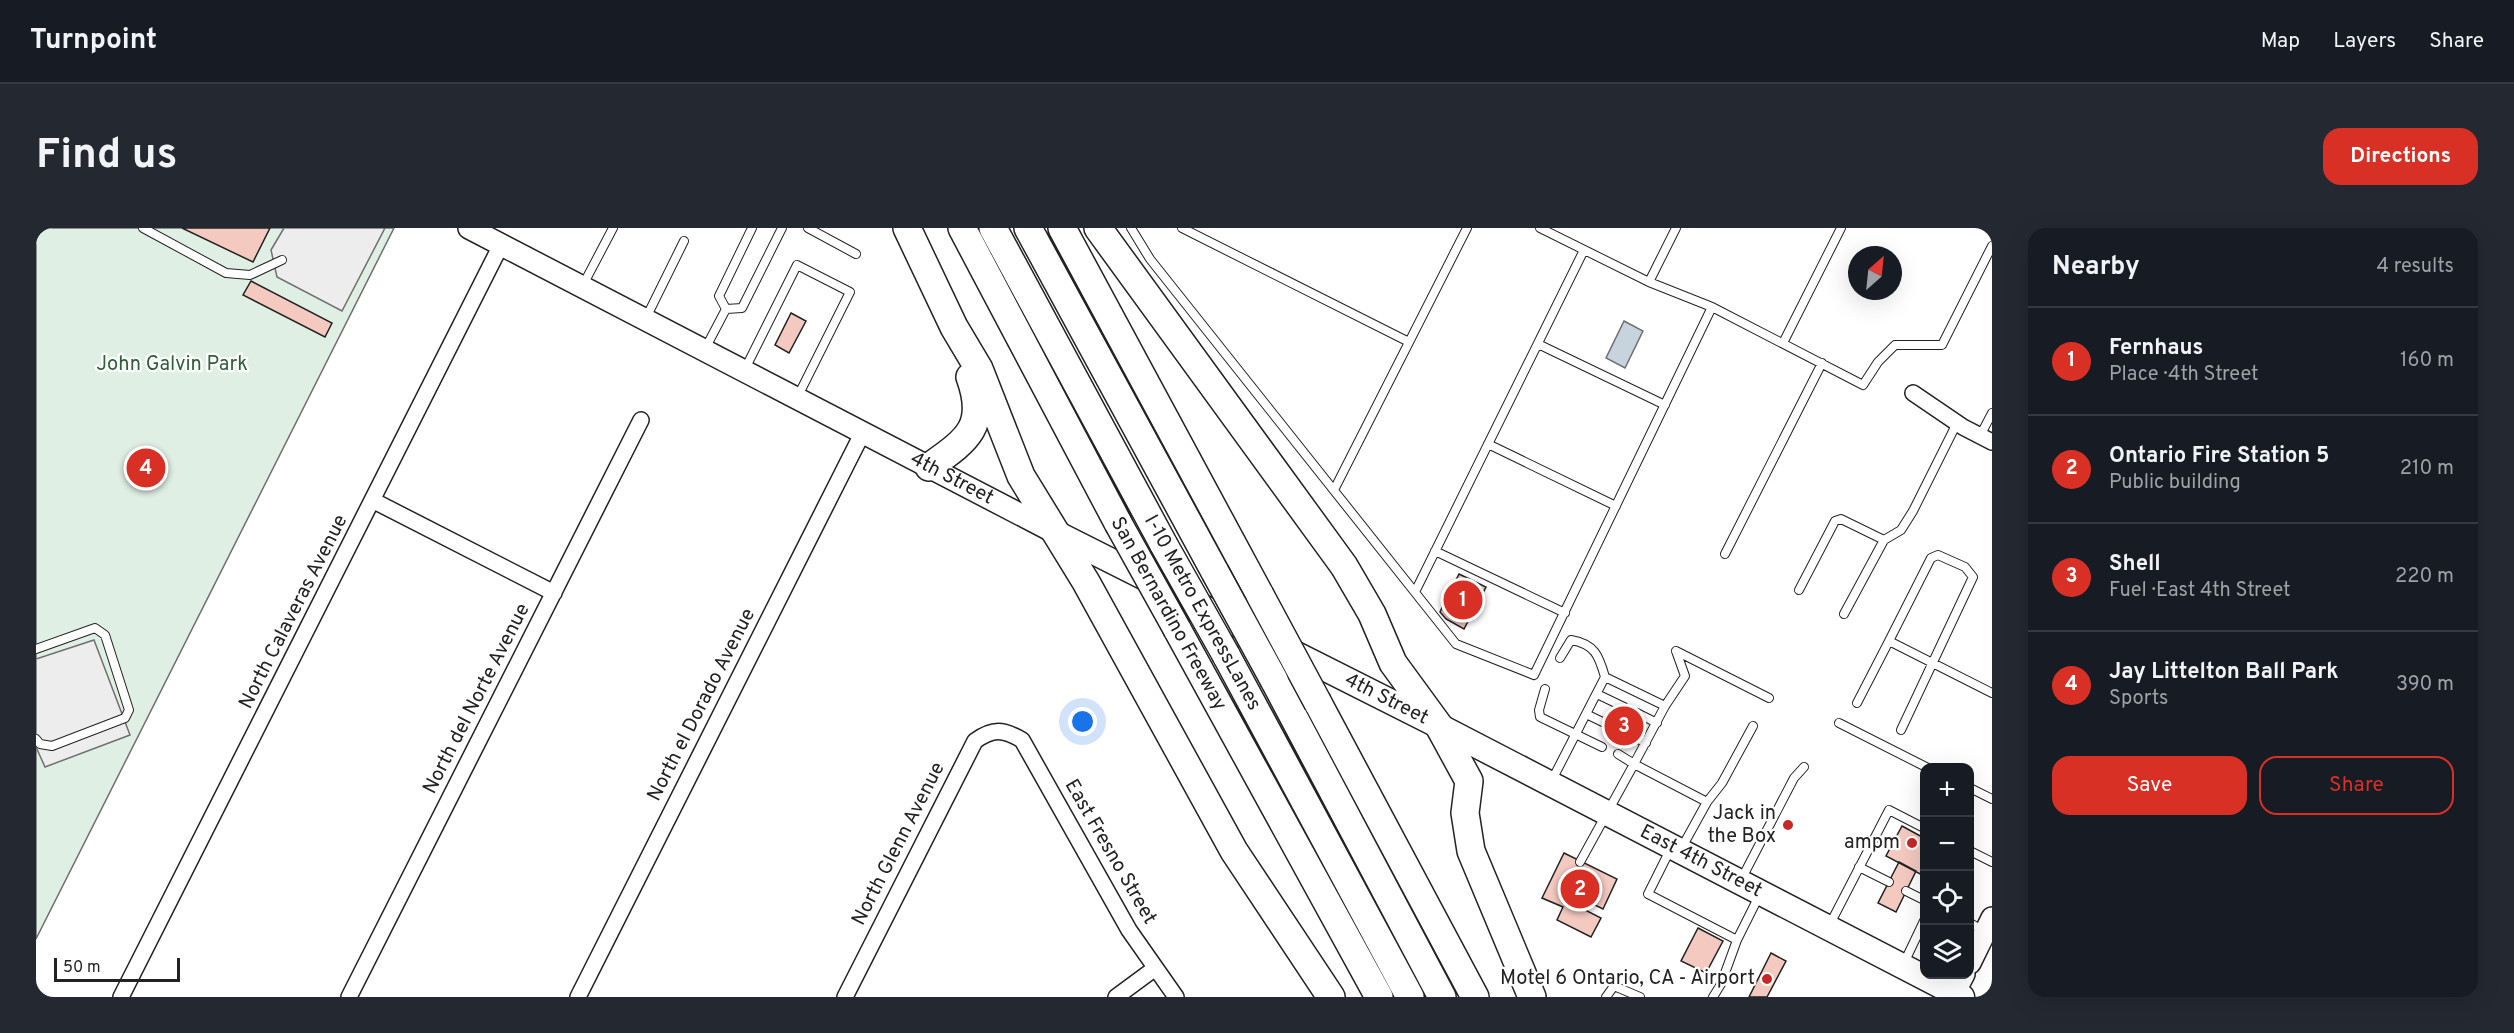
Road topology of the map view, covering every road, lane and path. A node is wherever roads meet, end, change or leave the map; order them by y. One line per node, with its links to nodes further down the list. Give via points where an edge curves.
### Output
1 (143, 228): 24 (lane, via 226,273 250,275)
2 (468, 228): 20 (main road, 4th Street)
3 (613, 228): 26 (lane)
4 (752, 228): 28 (lane, via 719,296)
5 (782, 228): 28 (lane, via 742,308)
6 (808, 228): 23 (lane)
7 (908, 228): 30 (highway)
8 (962, 228): 119 (highway, San Bernardino Freeway, bridge, via 1118,523)
9 (993, 228): 120 (highway, I-10 Metro ExpressLanes, bridge)
10 (1028, 228): 121 (highway, I-10 Metro ExpressLanes, bridge)
11 (1062, 228): 122 (highway, bridge)
12 (1098, 228): 75 (highway, via 1344,566 1393,663)
13 (1131, 228): 47 (lane, via 1150,259)
14 (1182, 228): 31 (lane)
15 (1467, 228): 31 (lane)
16 (1540, 228): 22 (lane)
17 (1676, 228): 25 (lane)
18 (1841, 228): 32 (lane)
19 (684, 241): 29 (lane)
20 (501, 245): 26 (main road, 4th Street); 48 (street, North Calaveras Avenue)
21 (1992, 246): 35 (lane, via 1942,345 1895,345 1863,385)
22 (1584, 250): 25 (lane); 33 (lane)
23 (856, 254)
24 (282, 260)
25 (1649, 282): 27 (lane)
26 (582, 286): 29 (main road, 4th Street)
27 (1713, 307): 32 (lane); 39 (lane)
28 (726, 309): 34 (lane)
29 (645, 319): 34 (main road, 4th Street)
30 (954, 327): 46 (highway, via 974,389 976,417 965,441); 50 (highway, via 979,369 1021,476)
31 (1409, 342): 47 (lane)
32 (1783, 343): 35 (lane)
33 (1538, 345): 39 (lane); 45 (lane)
34 (705, 349): 36 (main road, 4th Street)
35 (1822, 363): 53 (lane)
36 (744, 370): 38 (main road, 4th Street); 38 (lane, via 797,265 850,292)
37 (1913, 393): 42 (street)
38 (797, 398): 43 (main road, 4th Street)
39 (1665, 405): 49 (lane)
40 (1992, 413): 44 (lane)
41 (641, 420): 56 (street, North del Norte Avenue)
42 (1957, 423): 44 (street); 51 (lane, via 1913,511 1900,530)
43 (863, 432): 46 (main road, 4th Street); 114 (street, North el Dorado Avenue)
44 (1986, 439)
45 (1488, 444): 49 (lane); 52 (lane)
46 (929, 467): 50 (main road, 4th Street)
47 (1334, 490): 55 (lane)
48 (374, 501): 56 (street); 112 (street, North Calaveras Avenue)
49 (1616, 506): 57 (lane)
50 (1054, 532): 75 (main road, 4th Street); 118 (highway, via 1086,582 1234,851)
51 (1884, 540): 54 (lane, via 1841,519 1835,521); 58 (lane)
52 (1435, 551): 55 (lane); 57 (lane)
53 (1725, 554)
54 (1799, 590)
55 (1415, 592): 57 (lane, via 1456,644 1534,675)
56 (554, 593): 113 (street, North del Norte Avenue)
57 (1565, 613)
58 (1844, 614)
59 (1889, 641): 62 (lane); 62 (lane, via 1931,558 1938,555 1965,567 1973,577); 68 (lane)
60 (36, 649): 82 (lane, via 95,628 105,635 129,710 125,718 52,746)
61 (1560, 658): 63 (lane, via 1571,640 1586,642 1599,653)
62 (1932, 663): 65 (lane); 78 (lane)
63 (1605, 677): 66 (lane); 69 (lane)
64 (1545, 689): 81 (lane, via 1540,717)
65 (1992, 693)
66 (1597, 694): 70 (lane); 72 (lane)
67 (1769, 698): 69 (lane, via 1676,651 1684,676)
68 (1857, 704)
69 (1665, 706): 73 (lane)
70 (1624, 707)
71 (1637, 713): 73 (lane)
72 (1586, 714): 77 (lane); 81 (lane)
73 (1657, 723): 83 (lane)
74 (1839, 723): 87 (lane)
75 (1439, 726): 89 (main road, East 4th Street); 123 (highway, via 1469,781 1466,823 1477,870)
76 (1753, 726): 92 (lane)
77 (1613, 727)
78 (1901, 730)
79 (1007, 731): 110 (street, East Fresno Street, via 1022,740); 115 (street, North Glenn Avenue, via 990,730 975,741)
80 (1626, 733): 83 (lane)
81 (1576, 734): 84 (lane); 89 (lane)
82 (36, 739)
83 (1647, 743): 86 (lane)
84 (1602, 747)
85 (1618, 754): 86 (lane)
86 (1634, 764): 92 (lane); 93 (lane)
87 (1920, 764)
88 (1804, 767): 101 (lane, via 1794,778)
89 (1550, 784): 93 (main road, East 4th Street)
90 (1974, 790): 91 (lane)
91 (1992, 799)
92 (1707, 802): 95 (lane)
93 (1607, 813): 95 (main road, East 4th Street); 97 (lane)
94 (1920, 826): 99 (lane, via 1889,810)
95 (1676, 849): 101 (main road, East 4th Street); 107 (lane, via 1648,894)
96 (1974, 853): 98 (lane)
97 (1581, 862)
98 (1992, 862)
99 (1860, 867): 100 (lane); 106 (lane)
100 (1889, 882)
101 (1751, 887): 106 (main road, East 4th Street); 107 (lane)
102 (1906, 891): 103 (lane)
103 (1920, 898)
104 (1986, 923): 108 (main road)
105 (1922, 925): 109 (lane)
106 (1828, 928): 109 (main road, East 4th Street)
107 (1737, 940): 126 (lane)
108 (1974, 953)
109 (1902, 966): 111 (main road, East 4th Street)
110 (1154, 969): 116 (street); 117 (street, East Fresno Street)
111 (1960, 988)
112 (121, 997)
113 (349, 997)
114 (578, 997)
115 (845, 997)
116 (1116, 997)
117 (1176, 997)
118 (1331, 997)
119 (1379, 997)
120 (1410, 997)
121 (1442, 997)
122 (1475, 997)
123 (1532, 997)
124 (1606, 997): 125 (lane, via 1614,986)
125 (1640, 997)
126 (1713, 997)

